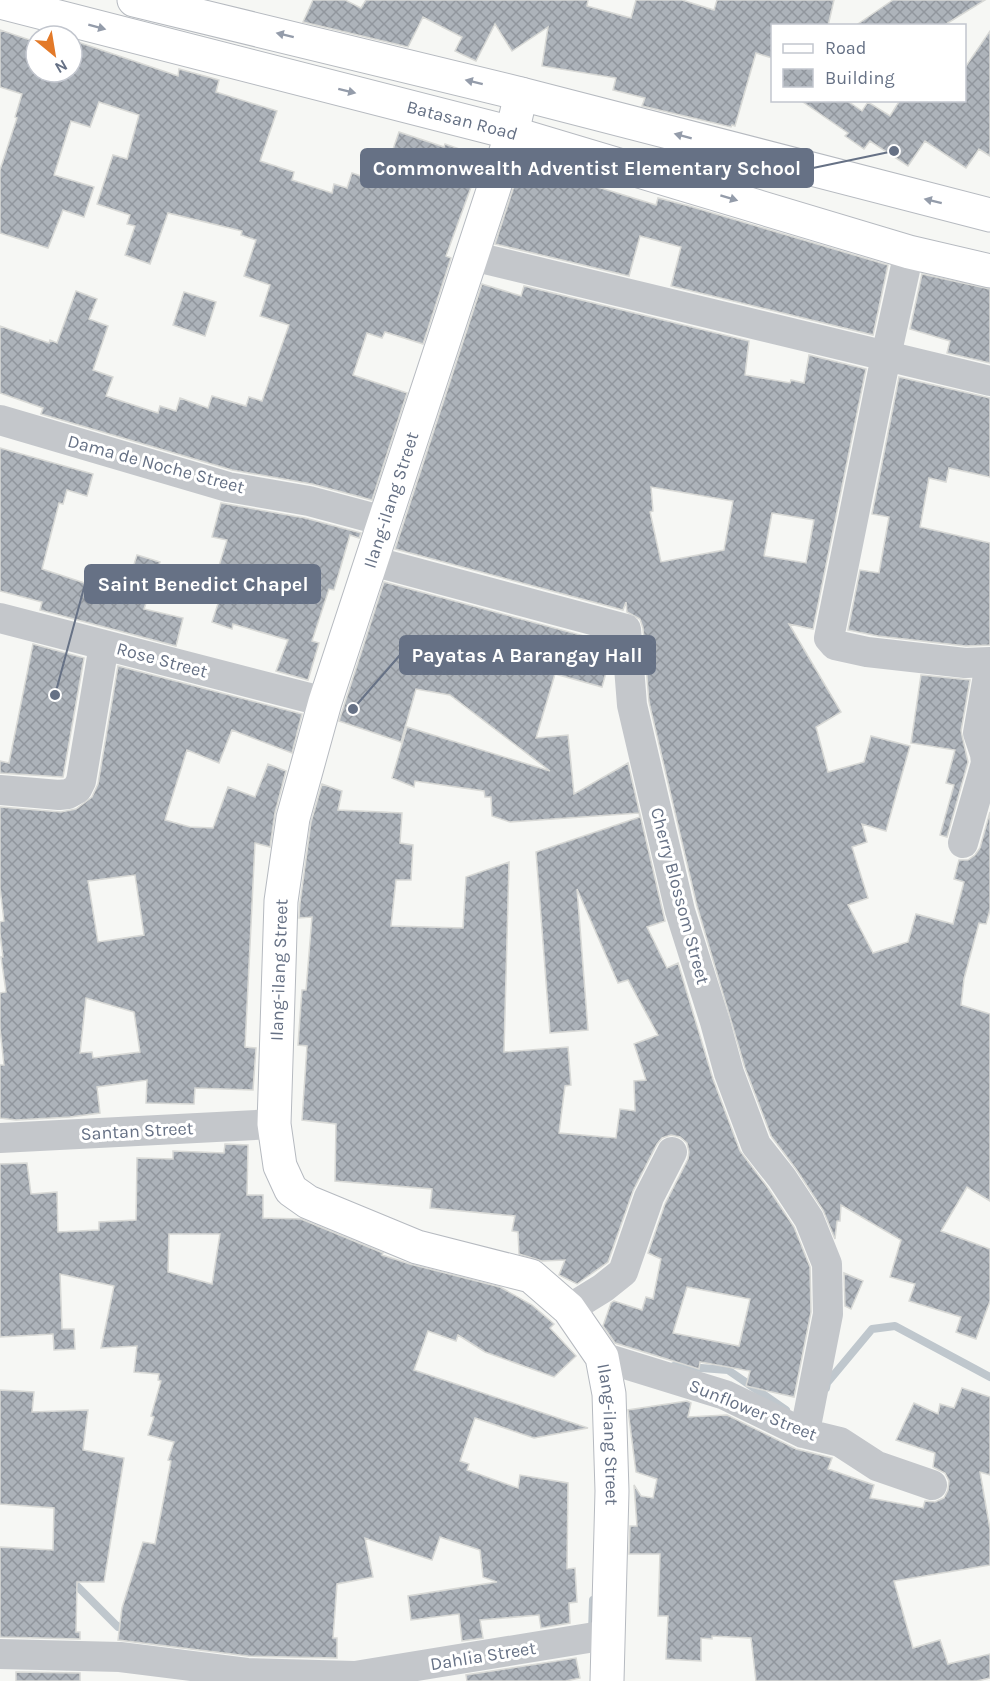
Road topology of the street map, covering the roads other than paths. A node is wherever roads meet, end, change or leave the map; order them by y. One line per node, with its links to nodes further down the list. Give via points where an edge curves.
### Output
1 (138, 0): 3 (main road)
2 (0, 2): 5 (main road, Batasan Road, one-way to 5)
3 (189, 5): 4 (main road, one-way to 3)
4 (521, 94): 5 (main road, Ilang-ilang Street); 6 (main road, one-way to 4)
5 (512, 133): 7 (main road, Batasan Road, one-way to 7); 8 (main road, Ilang-ilang Street)
6 (990, 215)
7 (909, 252): 9 (main road, Batasan Road); 10 (street)
8 (472, 256): 10 (street); 13 (main road, Ilang-ilang Street)
9 (990, 271)
10 (886, 356): 11 (street); 17 (street, via 829,638 835,645 867,652)
11 (990, 381)
12 (0, 420): 13 (street, Dama de Noche Street, via 228,487 309,501)
13 (384, 521): 14 (main road, Ilang-ilang Street)
14 (372, 561): 18 (main road, Ilang-ilang Street); 26 (street, Cherry Blossom Street, via 626,629 632,705 680,911 729,1073 756,1145 809,1219 827,1264 828,1314)
15 (0, 618): 16 (street, Rose Street)
16 (104, 645): 18 (street, Rose Street); 19 (street, via 77,789 59,795)
17 (990, 663): 20 (street, via 978,733 986,763)
18 (325, 702): 21 (main road, Ilang-ilang Street, via 294,818 281,901)
19 (0, 790)
20 (963, 843)
21 (274, 1124): 22 (street, Santan Street); 24 (main road, Ilang-ilang Street, via 280,1166 291,1190 308,1202 417,1247 531,1276)
22 (0, 1138)
23 (672, 1152): 24 (street, via 649,1197 623,1272)
24 (568, 1309): 25 (main road, Ilang-ilang Street)
25 (602, 1357): 26 (street, Sunflower Street); 28 (main road, Ilang-ilang Street, via 609,1395 612,1491)
26 (806, 1423): 27 (street, Sunflower Street, via 877,1466)
27 (932, 1485)
28 (607, 1635): 29 (street, Dahlia Street, via 355,1676 247,1673 120,1657); 30 (main road, Ilang-ilang Street)
29 (0, 1654)
30 (607, 1681)

